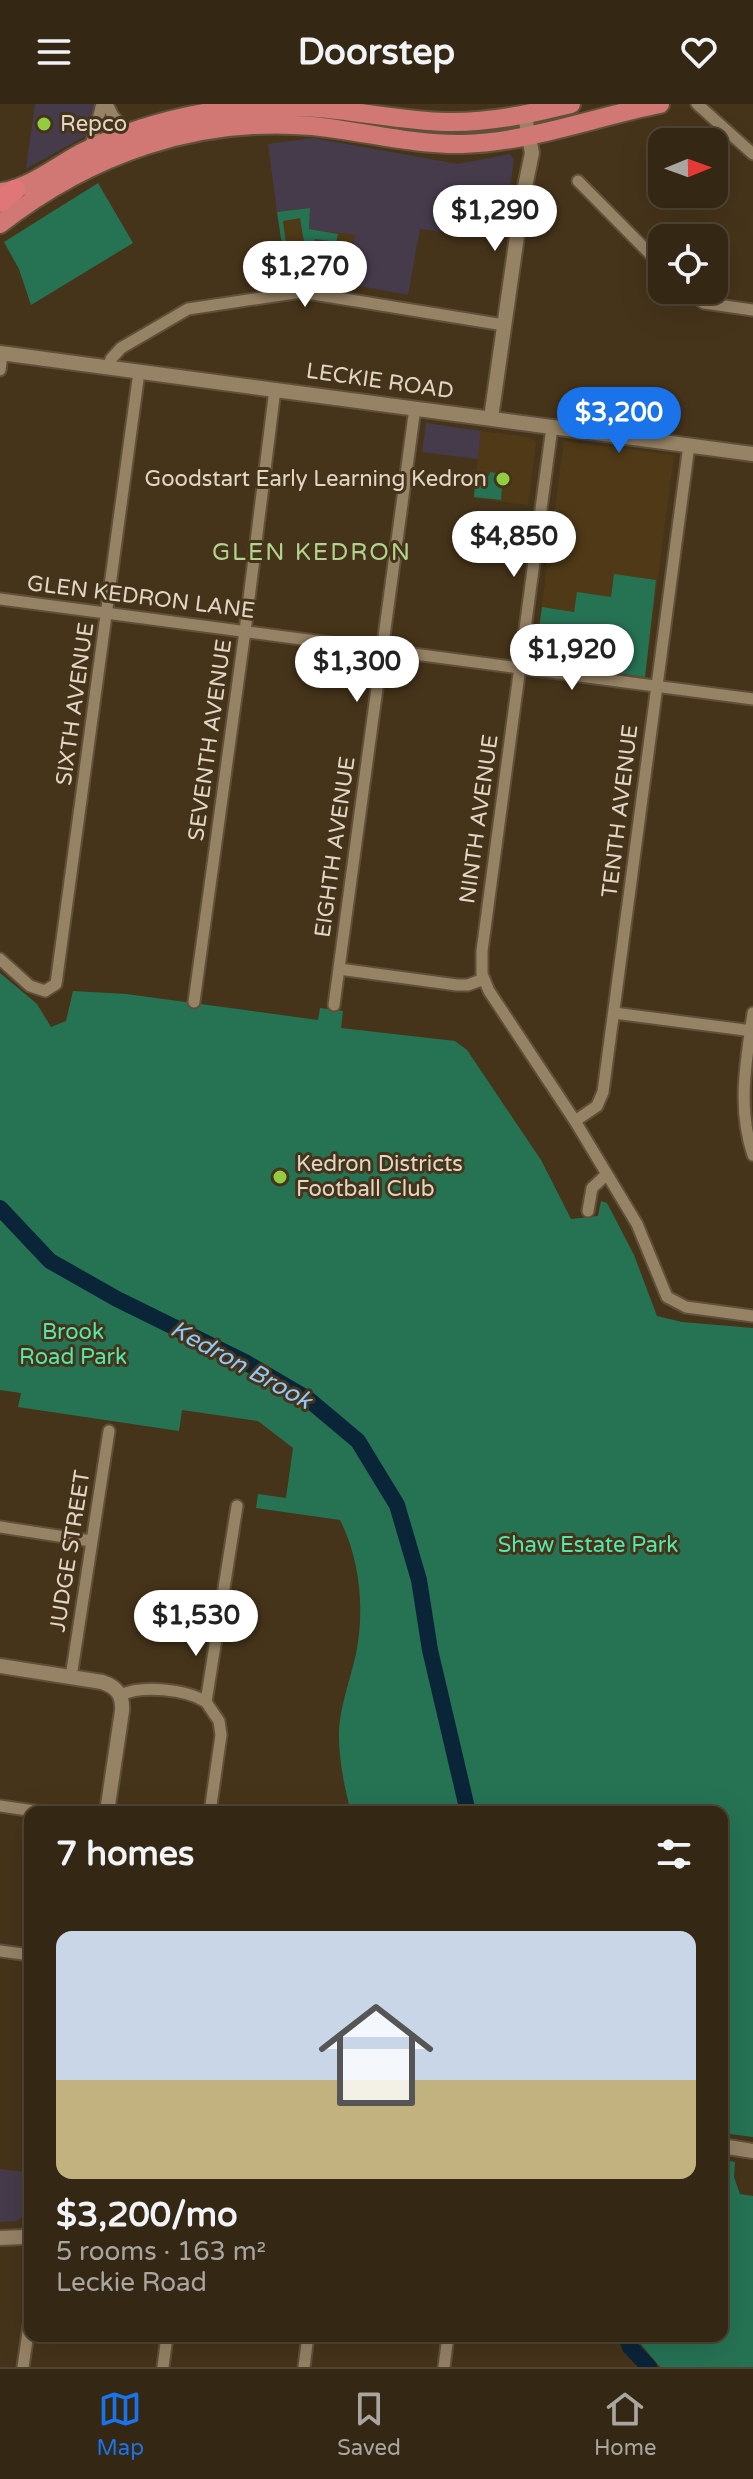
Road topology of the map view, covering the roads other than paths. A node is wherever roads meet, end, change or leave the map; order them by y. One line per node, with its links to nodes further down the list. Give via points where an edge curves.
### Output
1 (104, 104): 7 (street); 9 (street)
2 (571, 104): 6 (highway)
3 (660, 104): 8 (highway)
4 (697, 104): 10 (street)
5 (302, 105): 6 (highway, via 435,122); 7 (highway, via 211,112)
6 (525, 116): 8 (street)
7 (128, 133): 9 (highway)
8 (530, 136): 13 (highway, via 446,144 285,125 198,131 101,161); 17 (street, via 532,153)
9 (90, 149): 12 (highway)
10 (753, 154)
11 (578, 181): 14 (street)
12 (5, 195)
13 (0, 224)
14 (648, 252)
15 (711, 304): 16 (street)
16 (753, 310)
17 (504, 325): 19 (street, via 301,292 188,309 121,348); 24 (street)
18 (1, 353): 19 (street, LECKIE ROAD); 20 (street)
19 (108, 368): 21 (street, LECKIE ROAD)
20 (0, 370)
21 (139, 372): 22 (street, LECKIE ROAD); 29 (street, SIXTH AVENUE)
22 (275, 389): 23 (street, LECKIE ROAD); 30 (street, SEVENTH AVENUE)
23 (415, 408): 24 (street, LECKIE ROAD); 31 (street, EIGHTH AVENUE)
24 (491, 418): 25 (street, LECKIE ROAD)
25 (552, 427): 26 (street, LECKIE ROAD); 32 (street, NINTH AVENUE)
26 (689, 445): 27 (street, LECKIE ROAD); 33 (street, TENTH AVENUE)
27 (753, 454)
28 (0, 599): 29 (street, GLEN KEDRON LANE)
29 (107, 612): 30 (street, GLEN KEDRON LANE); 35 (street, SIXTH AVENUE, via 56,984 41,991)
30 (245, 631): 31 (street, GLEN KEDRON LANE); 38 (street, SEVENTH AVENUE)
31 (382, 649): 32 (street, GLEN KEDRON LANE); 36 (street, EIGHTH AVENUE)
32 (520, 667): 33 (street, GLEN KEDRON LANE); 37 (street, NINTH AVENUE, via 482,951)
33 (656, 686): 34 (street, GLEN KEDRON LANE); 40 (street, TENTH AVENUE)
34 (753, 699)
35 (0, 959)
36 (339, 969): 37 (street, via 457,985); 39 (street, EIGHTH AVENUE)
37 (484, 979): 43 (street)
38 (194, 1002)
39 (334, 1005)
40 (614, 1013): 42 (street); 43 (street, TENTH AVENUE, via 602,1097)
41 (753, 1013): 42 (street)
42 (752, 1031): 44 (street, via 743,1096)
43 (575, 1121): 45 (street)
44 (753, 1155)
45 (607, 1174): 46 (street, via 592,1188); 47 (street, via 648,1245 667,1297 686,1307)
46 (588, 1211)
47 (753, 1316)
48 (109, 1431): 51 (street, JUDGE STREET)
49 (237, 1506): 55 (street)
50 (0, 1527): 51 (street)
51 (91, 1541): 53 (street, JUDGE STREET)
52 (0, 1666): 53 (street)
53 (71, 1677): 54 (street, via 110,1685)
54 (121, 1695): 55 (street, via 148,1688); 57 (street)
55 (206, 1702): 58 (street, via 221,1735)
56 (0, 1806): 59 (street)
57 (108, 1806)
58 (211, 1806)
59 (24, 1810)
60 (0, 1951): 61 (street)
61 (24, 1954)
62 (728, 2147): 63 (street)
63 (753, 2151)
64 (24, 2235): 65 (street)
65 (0, 2238)
66 (27, 2342): 70 (street)
67 (166, 2342): 71 (street)
68 (307, 2342): 72 (street)
69 (447, 2342): 73 (street)
70 (23, 2367)
71 (163, 2367)
72 (304, 2367)
73 (444, 2367)

